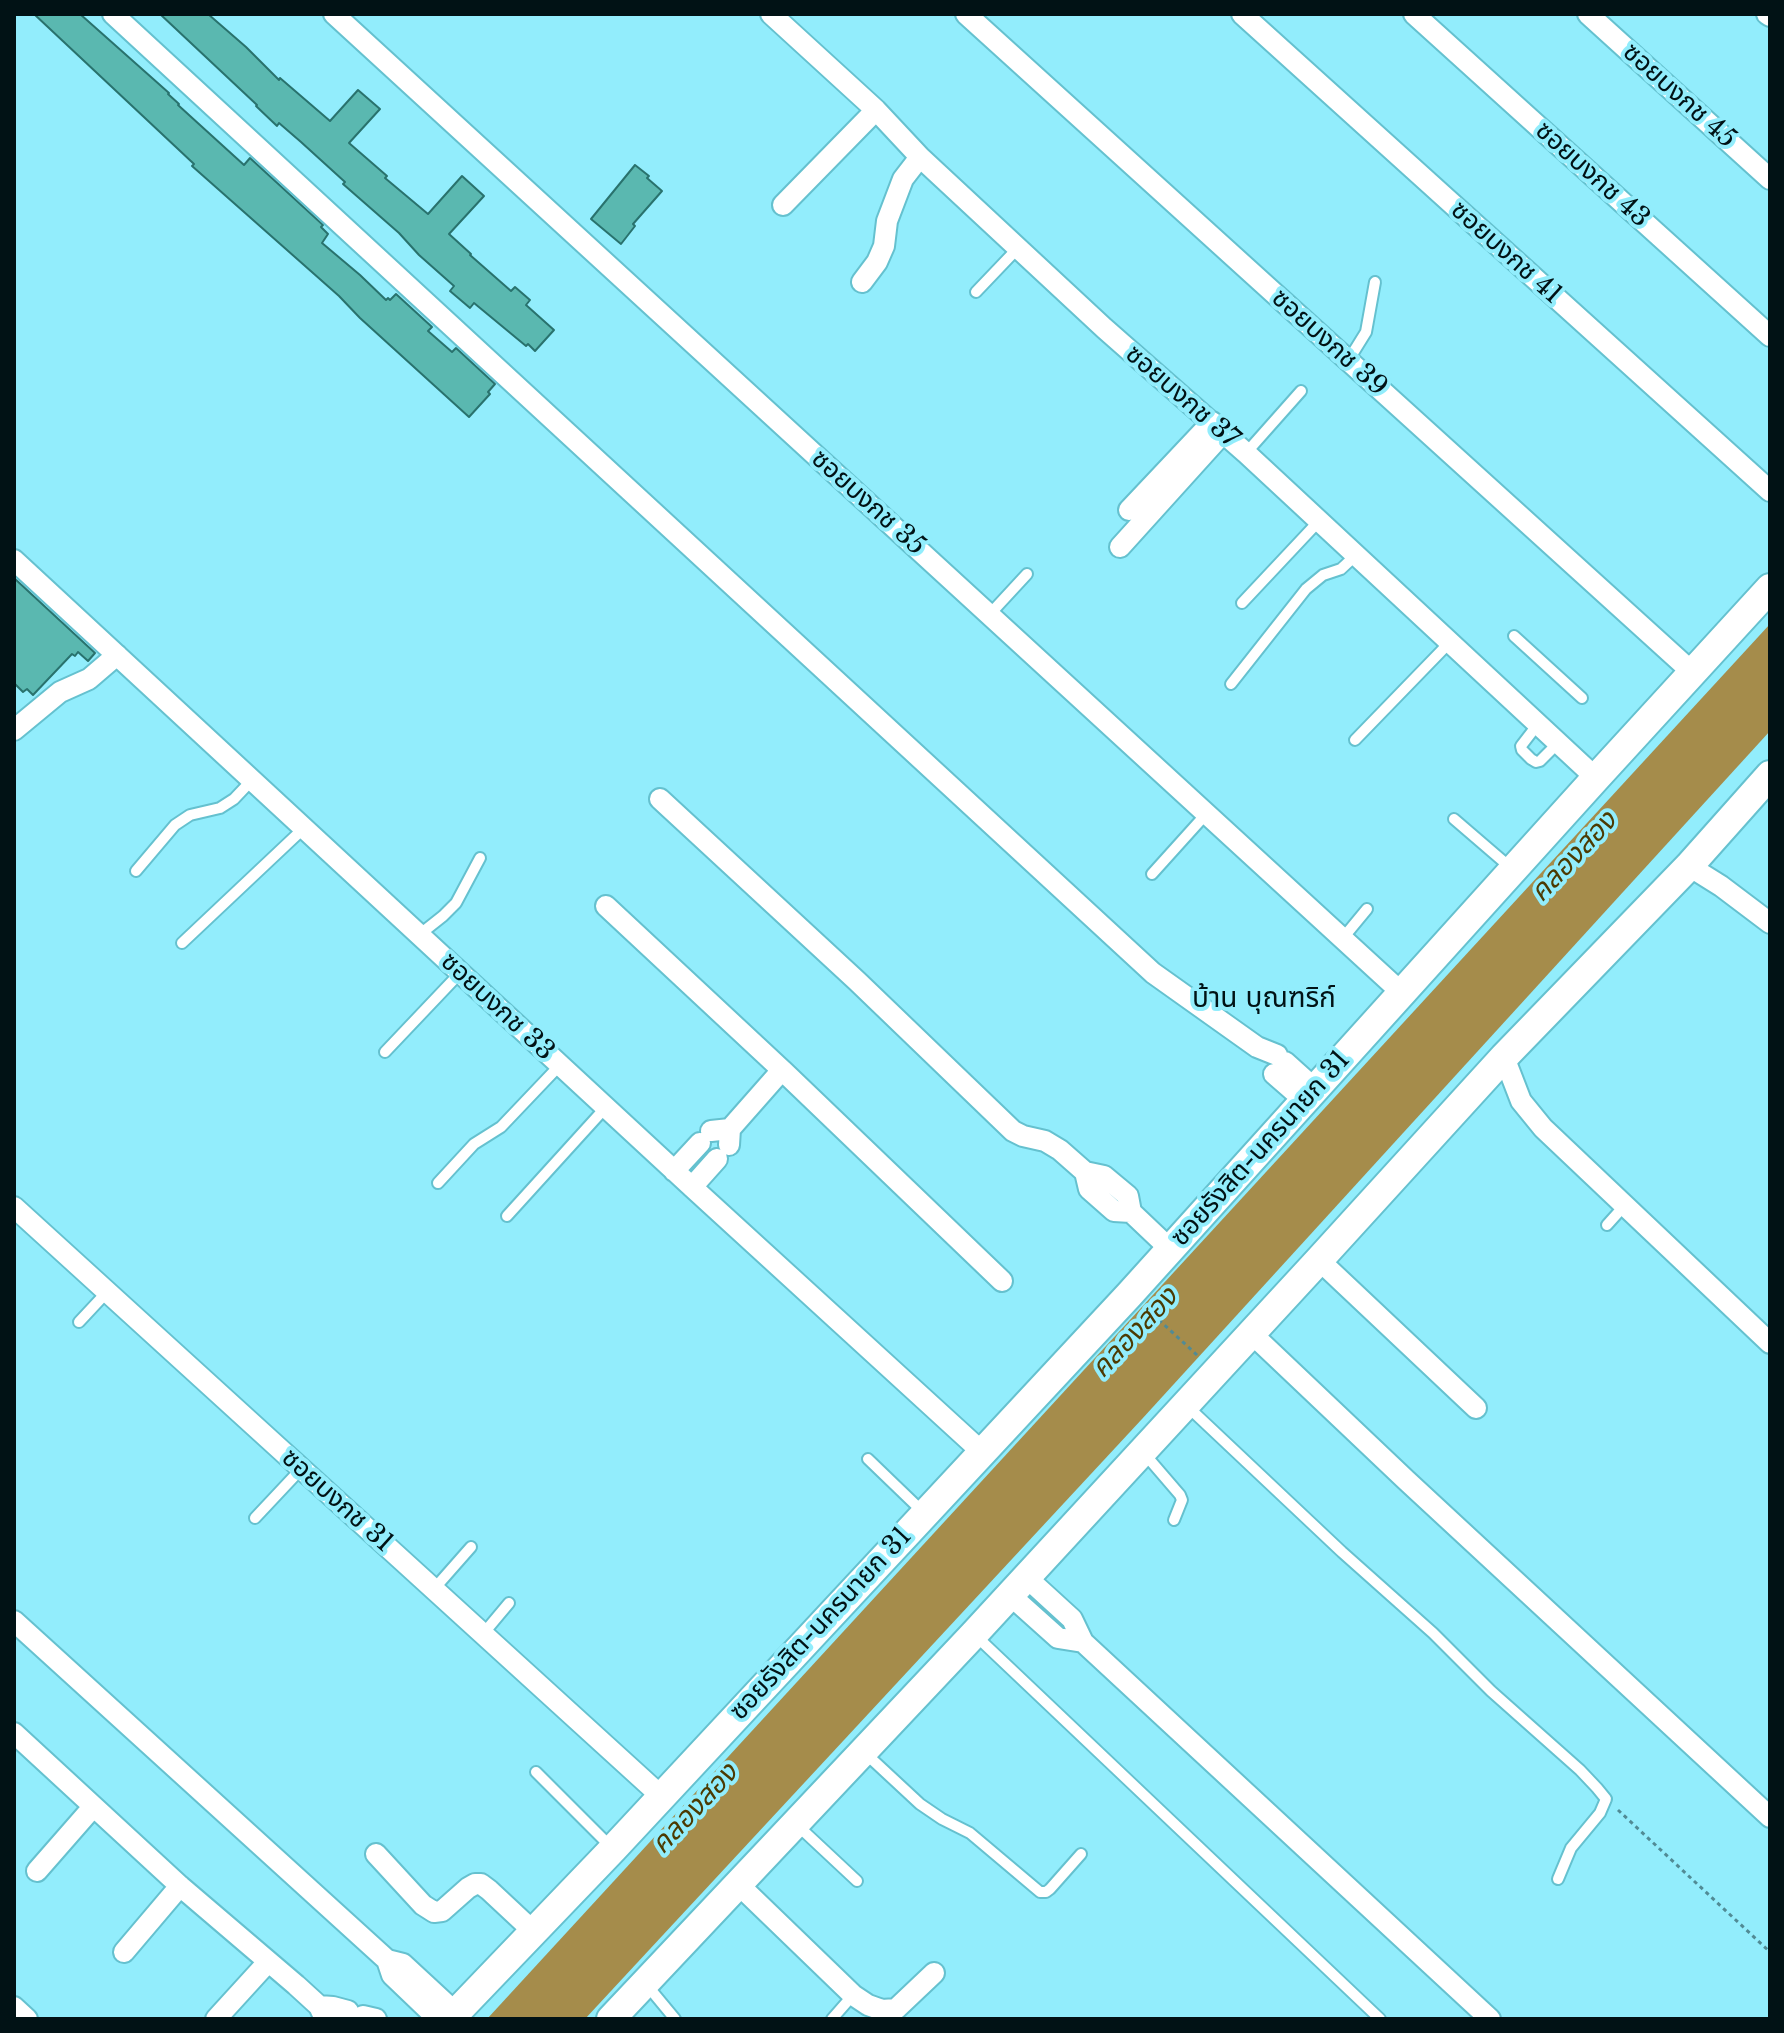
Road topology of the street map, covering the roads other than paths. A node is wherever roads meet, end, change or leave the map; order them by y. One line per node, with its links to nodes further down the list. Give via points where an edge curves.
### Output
1 (113, 14): 65 (street, via 1153,973)
2 (334, 14): 30 (street, ซอยบงกช 35)
3 (771, 14): 8 (street, ซอยบงกช 37)
4 (966, 14): 17 (street, ซอยบงกช 39)
5 (1242, 14): 21 (street, ซอยบงกช 41)
6 (1414, 14): 16 (street, ซอยบงกช 43)
7 (1588, 14): 10 (street, ซอยบงกช 45)
8 (876, 110): 9 (street, ซอยบงกช 37); 11 (street)
9 (920, 157): 12 (street, ซอยบงกช 37); 13 (street, via 903,179 884,246)
10 (1770, 179)
11 (783, 205)
12 (1018, 248): 15 (lane); 19 (street, ซอยบงกช 37)
13 (862, 282)
14 (1375, 282): 17 (lane, via 1366,332)
15 (976, 292)
16 (1770, 336)
17 (1348, 361): 34 (street, ซอยบงกช 39)
18 (1301, 391): 20 (lane)
19 (1217, 428): 20 (street, ซอยบงกช 37); 22 (street); 24 (street)
20 (1246, 453): 23 (street, ซอยบงกช 37)
21 (1770, 491)
22 (1129, 510)
23 (1319, 521): 25 (street, ซอยบงกช 37); 29 (lane)
24 (1120, 547)
25 (1356, 555): 32 (street, ซอยบงกช 37); 35 (lane, via 1306,589)
26 (14, 560): 33 (street, ซอยบงกช 33)
27 (1027, 574): 30 (lane)
28 (1770, 588): 34 (street, ซอยรังสิต-นครนายก 31)
29 (1242, 603)
30 (990, 614): 45 (street, ซอยบงกช 35)
31 (1514, 636): 36 (lane)
32 (1450, 642): 37 (street, ซอยบงกช 37); 39 (lane)
33 (117, 655): 38 (street); 43 (street, ซอยบงกช 33)
34 (1692, 672): 42 (street, ซอยรังสิต-นครนายก 31, via 1624,739)
35 (1231, 684)
36 (1582, 698)
37 (1538, 724): 40 (street, ซอยบงกช 37); 40 (lane, via 1521,746 1531,759 1540,761)
38 (14, 730)
39 (1355, 740)
40 (1559, 742): 42 (street, ซอยบงกช 37)
41 (1770, 775): 49 (street)
42 (1596, 778): 50 (street, ซอยรังสิต-นครนายก 31)
43 (252, 780): 47 (street, ซอยบงกช 33); 51 (lane, via 220,808 190,815 175,825)
44 (660, 799): 75 (street, via 1013,1131 1045,1141 1085,1172 1104,1176 1128,1196 1131,1212)
45 (1207, 813): 52 (lane); 57 (street, ซอยบงกช 35)
46 (1454, 819): 50 (lane)
47 (304, 828): 56 (street, ซอยบงกช 33); 58 (lane)
48 (480, 858): 56 (lane, via 456,903)
49 (1689, 866): 55 (street); 62 (street)
50 (1513, 869): 60 (street, ซอยรังสิต-นครนายก 31)
51 (136, 871)
52 (1152, 874)
53 (606, 906): 64 (street)
54 (1367, 909): 57 (lane)
55 (1770, 923)
56 (419, 935): 59 (street, ซอยบงกช 33)
57 (1343, 938): 60 (street, ซอยบงกช 35)
58 (182, 943)
59 (460, 973): 61 (lane); 63 (street, ซอยบงกช 33)
60 (1402, 993): 65 (street, ซอยรังสิต-นครนายก 31)
61 (385, 1052)
62 (1504, 1057): 71 (street, via 1531,1114); 76 (street)
63 (560, 1065): 66 (street, ซอยบงกช 33); 69 (lane)
64 (782, 1070): 67 (street); 77 (street)
65 (1310, 1095): 75 (street, ซอยรังสิต-นครนายก 31)
66 (606, 1107): 68 (street, ซอยบงกช 33); 73 (lane)
67 (717, 1141): 68 (street); 70 (street)
68 (674, 1171): 70 (street, ซอยบงกช 33)
69 (438, 1183)
70 (692, 1187): 85 (street, ซอยบงกช 33)
71 (1625, 1205): 74 (lane); 81 (street)
72 (14, 1207): 78 (street, ซอยบงกช 31)
73 (507, 1216)
74 (1607, 1225)
75 (1170, 1249): 85 (street, ซอยรังสิต-นครนายก 31)
76 (1319, 1260): 80 (street); 83 (street)
77 (1002, 1281)
78 (107, 1292): 79 (lane); 87 (street, ซอยบงกช 31)
79 (79, 1322)
80 (1251, 1333): 82 (street); 103 (street)
81 (1770, 1343)
82 (1185, 1404): 84 (street); 109 (lane, via 1606,1799 1571,1848)
83 (1476, 1408)
84 (1141, 1451): 90 (lane, via 1180,1495); 92 (street)
85 (982, 1452): 88 (street, ซอยรังสิต-นครนายก 31)
86 (868, 1459): 88 (lane)
87 (301, 1469): 89 (lane); 93 (street, ซอยบงกช 31)
88 (925, 1513): 101 (street, ซอยรังสิต-นครนายก 31)
89 (255, 1518)
90 (1174, 1520)
91 (471, 1547): 93 (lane)
92 (1018, 1586): 97 (street); 128 (street, via 1058,1638 1083,1642)
93 (434, 1589): 96 (street, ซอยบงกช 31)
94 (509, 1603): 96 (lane)
95 (14, 1621): 121 (street, via 387,1960 403,1964)
96 (483, 1634): 101 (street, ซอยบงกช 31)
97 (974, 1634): 99 (street); 127 (lane)
98 (14, 1733): 102 (street)
99 (863, 1751): 104 (street); 107 (lane, via 920,1804 970,1833 1040,1892 1050,1889)
100 (536, 1772): 105 (lane)
101 (661, 1796): 105 (street, ซอยรังสิต-นครนายก 31)
102 (93, 1807): 108 (street); 112 (street)
103 (1770, 1817)
104 (794, 1823): 110 (lane); 111 (street)
105 (613, 1849): 113 (street, ซอยรังสิต-นครนายก 31)
106 (376, 1854): 113 (street, via 434,1912 481,1884)
107 (1081, 1854)
108 (37, 1871)
109 (1558, 1879)
110 (857, 1881)
111 (737, 1883): 117 (street); 118 (street)
112 (180, 1886): 114 (street); 115 (street)
113 (534, 1932): 121 (street, ซอยรังสิต-นครนายก 31)
114 (124, 1952)
115 (268, 1962): 120 (street); 123 (street)
116 (934, 1973): 118 (street, via 896,2009 882,2010)
117 (645, 1982): 124 (street); 125 (lane)
118 (853, 1995): 126 (lane)
119 (14, 2007): 122 (street)
120 (348, 2015)
121 (448, 2017)
122 (27, 2019)
123 (216, 2019)
124 (611, 2019)
125 (675, 2019)
126 (832, 2019)
127 (1380, 2019)
128 (1490, 2019)

